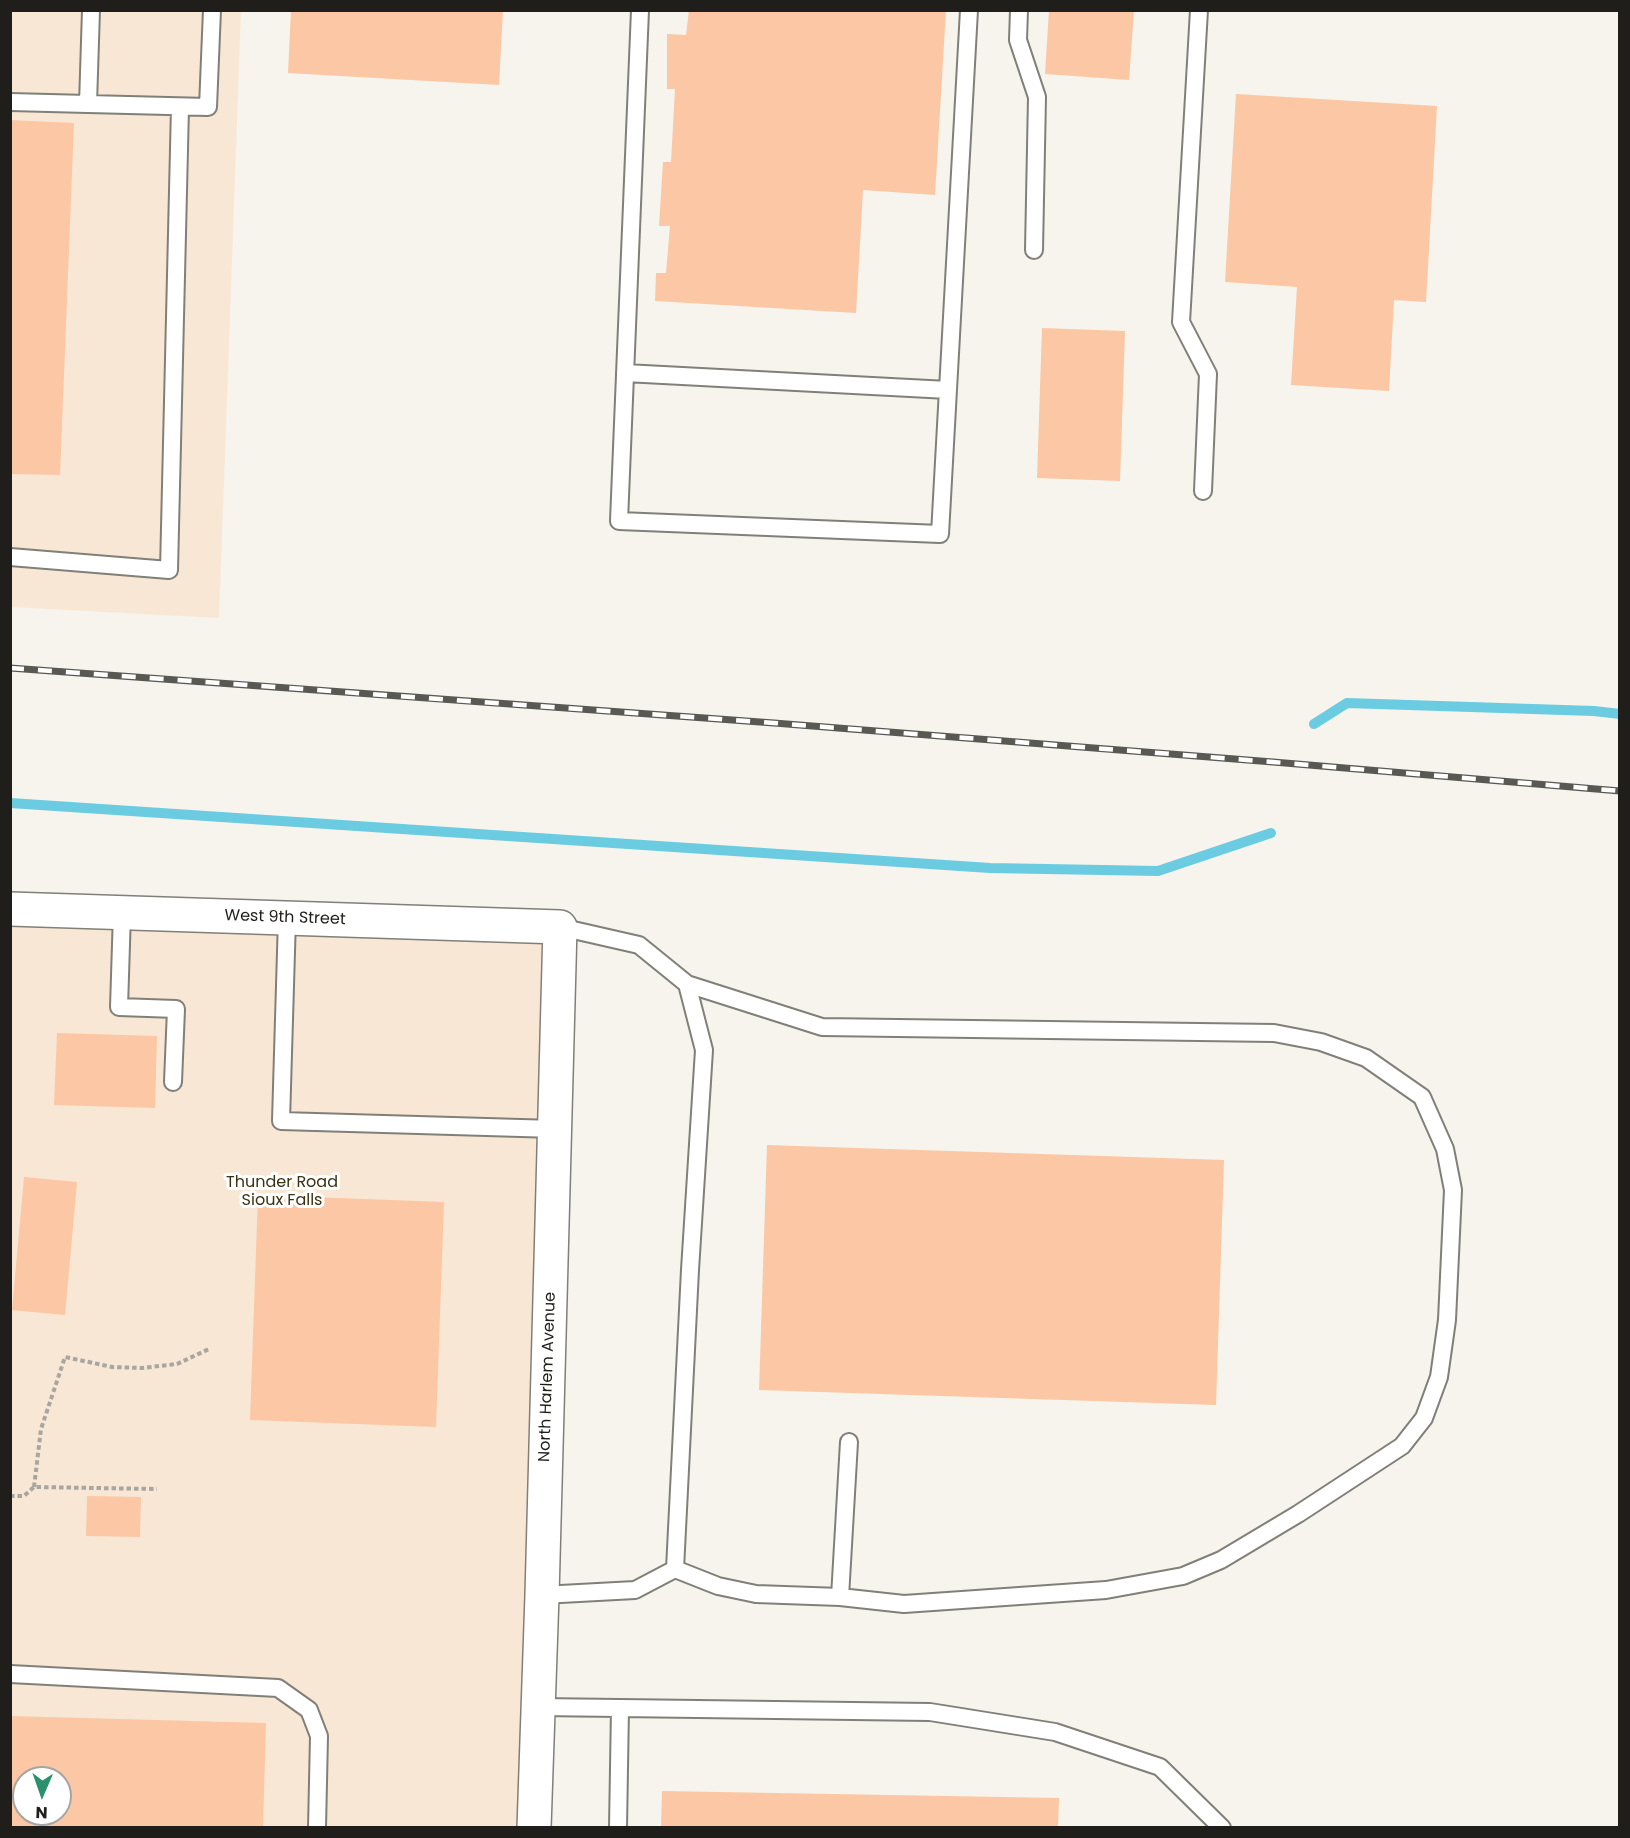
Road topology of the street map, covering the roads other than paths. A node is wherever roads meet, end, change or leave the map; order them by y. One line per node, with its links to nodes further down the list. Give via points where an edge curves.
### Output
1 (91, 10): 8 (lane)
2 (212, 10): 9 (lane, via 208,107)
3 (640, 10): 11 (lane)
4 (969, 10): 12 (lane)
5 (1019, 10): 10 (lane, via 1018,40 1037,97)
6 (1199, 10): 13 (lane, via 1181,322 1208,375)
7 (10, 102): 8 (lane)
8 (88, 104): 9 (lane)
9 (180, 107): 14 (lane, via 168,570)
10 (1034, 250)
11 (625, 373): 12 (lane); 12 (lane, via 619,521 940,534)
12 (948, 390)
13 (1203, 491)
14 (10, 557)
15 (10, 909): 16 (street, West 9th Street)
16 (122, 913): 17 (street, West 9th Street); 20 (lane, via 119,1007 176,1009)
17 (287, 918): 18 (street, West 9th Street); 21 (lane, via 281,1121)
18 (560, 927): 19 (lane, via 639,945); 21 (street, North Harlem Avenue)
19 (687, 984): 23 (lane, via 704,1050); 25 (lane, via 822,1027 1274,1033 1321,1042 1366,1058 1422,1097 1445,1149 1453,1190 1448,1320 1439,1377 1424,1418 1402,1446 1221,1560 1182,1576 1106,1590 904,1604)
20 (173, 1082)
21 (555, 1129): 24 (street, North Harlem Avenue)
22 (849, 1442): 25 (lane)
23 (675, 1569): 24 (lane, via 635,1590); 25 (lane, via 718,1586 756,1594)
24 (542, 1595): 27 (street, North Harlem Avenue)
25 (840, 1597)
26 (10, 1674): 29 (lane, via 278,1688 309,1710 319,1736)
27 (537, 1707): 28 (lane); 30 (street, North Harlem Avenue)
28 (620, 1708): 31 (lane); 32 (lane, via 930,1712 1054,1732 1160,1767)
29 (316, 1827)
30 (534, 1827)
31 (618, 1827)
32 (1222, 1827)

